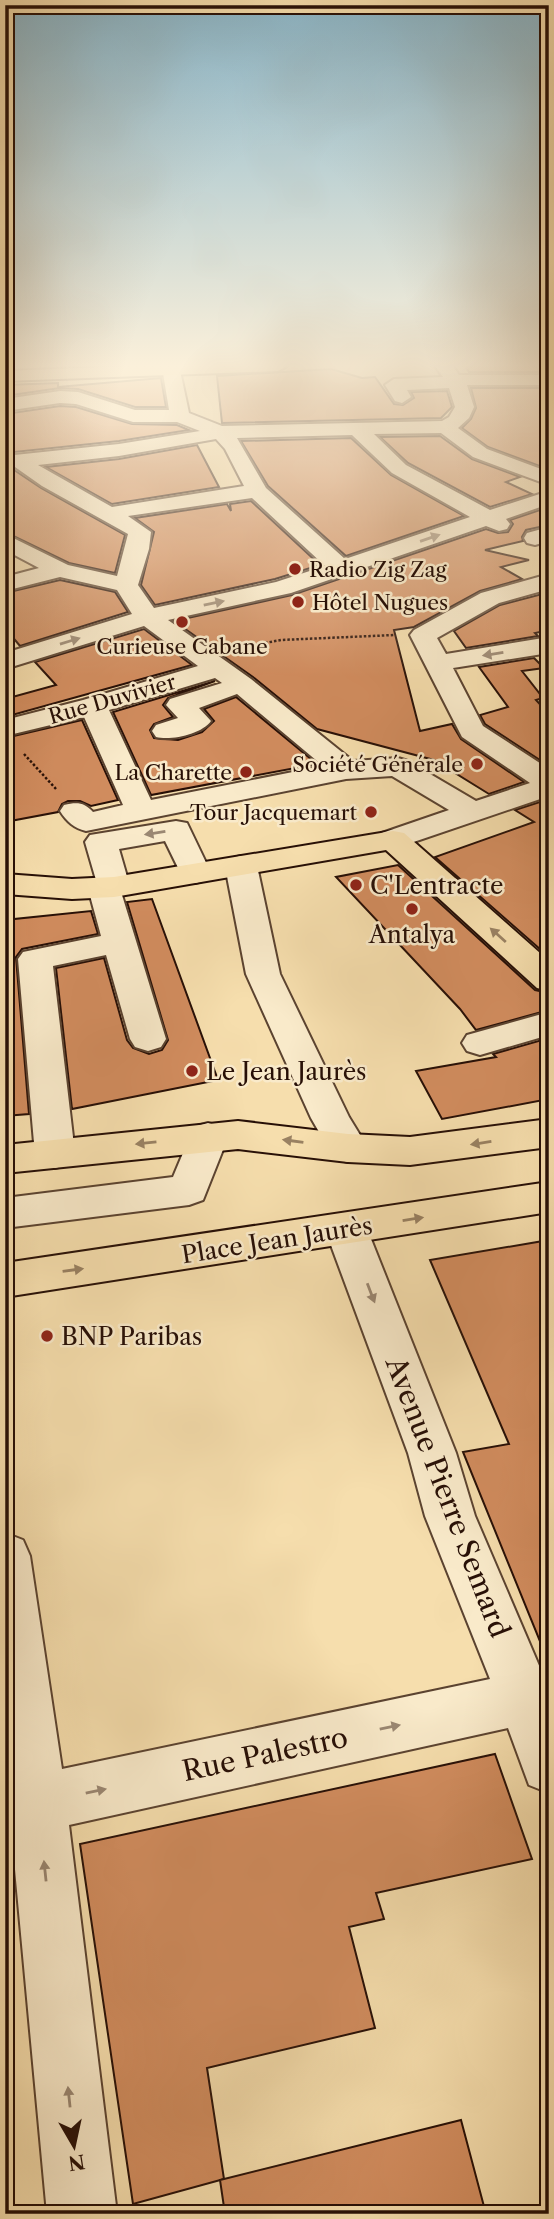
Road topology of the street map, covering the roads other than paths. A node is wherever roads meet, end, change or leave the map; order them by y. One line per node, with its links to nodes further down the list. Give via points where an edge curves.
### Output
1 (27, 470): 8 (street)
2 (246, 470): 6 (street)
3 (400, 470): 9 (street)
4 (524, 470): 5 (street)
5 (549, 479)
6 (257, 491): 8 (street, via 121,510); 12 (street)
7 (549, 497): 9 (street)
8 (115, 516): 16 (street, via 139,532)
9 (486, 519): 10 (street); 12 (street, one-way to 9)
10 (510, 529)
11 (5, 541): 13 (street)
12 (339, 568): 17 (street, one-way to 12, via 282,588)
13 (60, 570): 15 (street); 16 (street)
14 (549, 581): 20 (street, via 490,598 423,635)
15 (5, 584)
16 (126, 585): 17 (street)
17 (147, 617): 19 (street, one-way to 17); 21 (street)
18 (549, 645): 20 (street, one-way to 20)
19 (11, 651)
20 (437, 663): 27 (street, via 472,731)
21 (219, 668): 22 (street); 23 (street, Rue Duvivier)
22 (242, 685): 25 (street, via 180,705 197,721); 26 (street)
23 (93, 706): 24 (street, Rue Duvivier); 29 (street)
24 (5, 728)
25 (166, 731)
26 (346, 770): 29 (street); 30 (street, via 398,768)
27 (549, 784): 30 (street)
28 (75, 811): 29 (street, via 86,821)
29 (141, 811)
30 (475, 813): 31 (street)
31 (393, 840): 32 (main road); 37 (main road, one-way to 31)
32 (241, 866): 33 (main road); 43 (street, via 264,974)
33 (195, 873): 35 (main road); 35 (street, one-way to 35, via 176,830 101,842)
34 (5, 884): 35 (main road)
35 (109, 888): 36 (street)
36 (120, 942): 39 (street); 44 (street, via 36,959)
37 (549, 980)
38 (549, 1023): 40 (street)
39 (148, 1039)
40 (480, 1043)
41 (549, 1133): 43 (main road, one-way to 43, via 410,1151)
42 (208, 1138): 43 (main road, one-way to 42, via 238,1135); 44 (main road, one-way to 44); 47 (street, via 189,1190)
43 (348, 1148)
44 (55, 1154): 45 (main road)
45 (5, 1159)
46 (549, 1197): 48 (main road, Place Jean Jaurès, one-way to 46)
47 (5, 1213)
48 (346, 1229): 49 (main road, Place Jean Jaurès, one-way to 48); 51 (street, Avenue Pierre Semard, one-way to 51, via 432,1452 450,1516)
49 (5, 1280)
50 (5, 1556): 53 (street)
51 (525, 1698): 52 (street, Avenue Pierre Semard); 53 (street, Rue Palestro, one-way to 51)
52 (549, 1765)
53 (21, 1807): 54 (street, one-way to 53)
54 (82, 2214)

